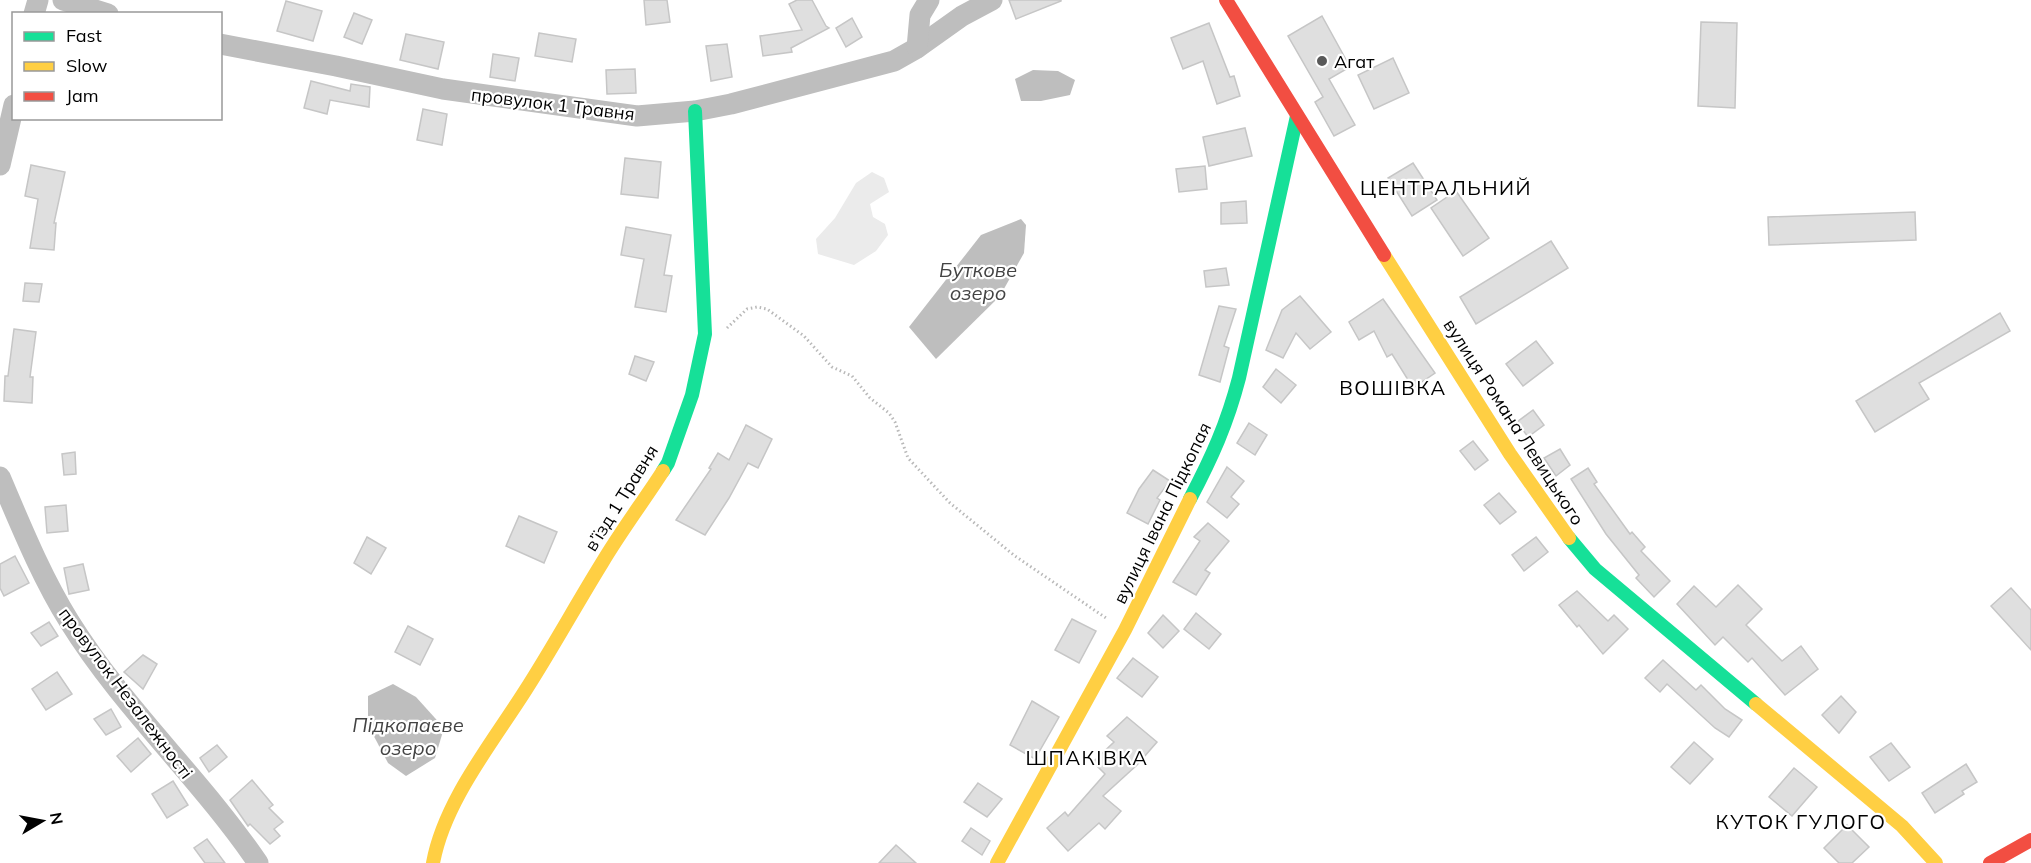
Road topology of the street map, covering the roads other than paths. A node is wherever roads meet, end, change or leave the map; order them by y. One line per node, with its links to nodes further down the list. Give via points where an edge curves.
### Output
1 (63, 0): 5 (street)
2 (929, 0): 7 (street, via 920,15)
3 (992, 0): 7 (street, провулок 1 Травня)
4 (1226, 0): 10 (street, вулиця Романа Левицького)
5 (102, 12)
6 (222, 44): 8 (street, провулок 1 Травня, via 443,89 628,116)
7 (917, 48): 8 (street, провулок 1 Травня, via 894,61)
8 (695, 111): 15 (street, в’їзд 1 Травня, via 705,334 692,395 668,463 499,728 449,814)
9 (12, 114): 11 (street)
10 (1297, 116): 16 (street, вулиця Івана Підкопая, via 1239,378 1212,458 1125,630); 17 (street, вулиця Романа Левицького, via 1510,455 1570,541 1595,568 1902,826)
11 (0, 165)
12 (0, 477): 14 (street, провулок Незалежності, via 43,574 70,622)
13 (2031, 840): 18 (street)
14 (258, 863)
15 (433, 863)
16 (997, 863)
17 (1936, 863)
18 (1990, 863)

